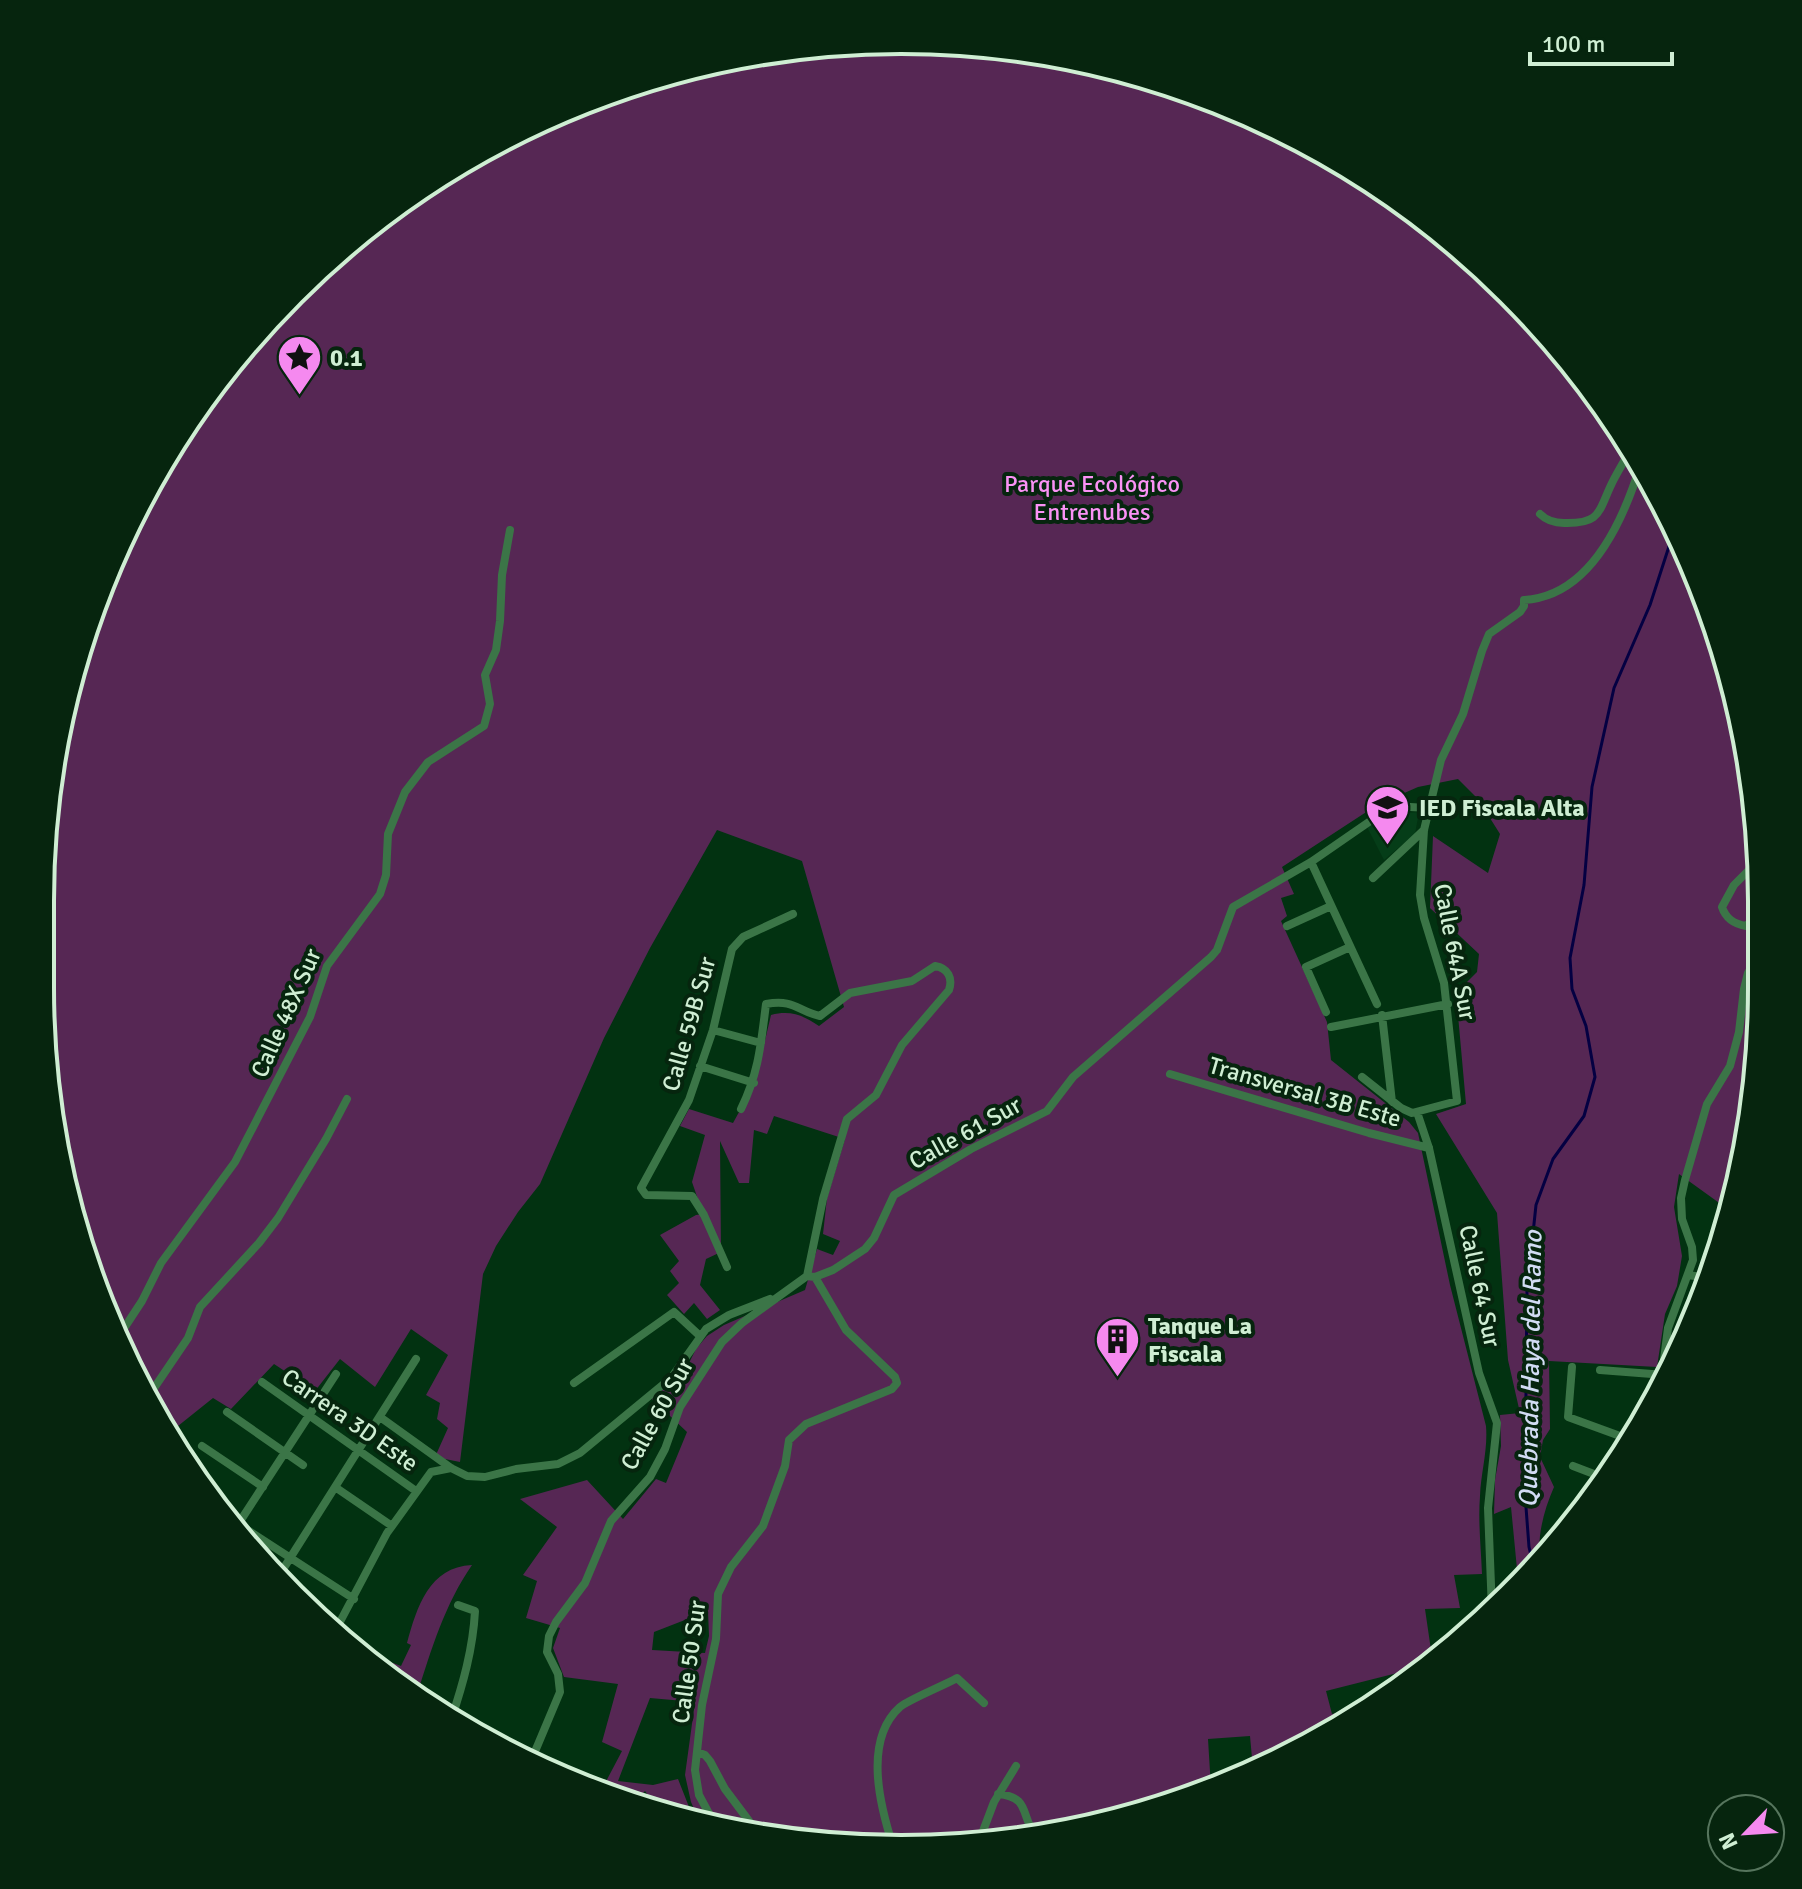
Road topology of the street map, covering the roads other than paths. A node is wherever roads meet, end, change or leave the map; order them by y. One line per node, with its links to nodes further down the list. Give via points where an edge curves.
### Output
1 (1625, 462): 3 (street, via 1598,515 1574,524)
2 (1635, 478): 5 (street, Calle 64A Sur, via 1602,551 1569,586 1524,600 1520,612 1489,634)
3 (1540, 514)
4 (510, 530): 37 (street, Calle 48X Sur, via 496,650 485,675 490,704 484,726 428,762 405,792 388,834 380,894 334,953 310,1017 235,1162 161,1263)
5 (1428, 808): 6 (street, Calle 64A Sur); 7 (street, via 1392,806)
6 (1424, 830): 9 (street); 17 (street, Calle 64A Sur, via 1421,907)
7 (1311, 862): 10 (street); 34 (street, Calle 61 Sur, via 1233,907 1211,957 1073,1077 1047,1111 894,1195 870,1244 844,1264)
8 (1747, 872): 12 (street, via 1722,907 1730,920)
9 (1373, 878)
10 (1331, 906): 13 (street); 14 (street)
11 (793, 914): 21 (street, Calle 59B Sur, via 743,937 732,949)
12 (1748, 924)
13 (1287, 926)
14 (1350, 947): 16 (street); 18 (street, via 1306,967)
15 (1748, 973): 33 (street, via 1730,1066 1707,1104 1681,1198 1692,1247)
16 (1377, 1004)
17 (1448, 1004): 19 (street); 30 (street, Calle 64A Sur, via 1457,1101)
18 (1326, 1012)
19 (1382, 1015): 20 (street); 28 (street)
20 (1331, 1027)
21 (713, 1030): 22 (street); 23 (street, Calle 59B Sur)
22 (761, 1043): 26 (street); 34 (street, via 766,1004 783,1002 820,1016 850,993 912,981 932,966 943,968 950,977 949,990 902,1045 876,1095 847,1119 823,1199)
23 (700, 1066): 26 (street); 32 (street, Calle 59B Sur, via 689,1100 641,1191 692,1196)
24 (1170, 1074): 31 (street, Transversal 3B Este)
25 (1362, 1077): 28 (street)
26 (754, 1083): 29 (street)
27 (347, 1099): 47 (street, via 278,1218 200,1307 188,1338)
28 (1397, 1105): 30 (street)
29 (741, 1109)
30 (1417, 1112): 31 (street, Calle 64 Sur)
31 (1429, 1148): 67 (street, Calle 64 Sur, via 1479,1373 1497,1423 1488,1518)
32 (727, 1267)
33 (1688, 1275): 35 (street); 39 (street, via 1668,1328)
34 (811, 1276): 36 (street, Calle 60 Sur); 74 (street, Calle 50 Sur, via 840,1322 895,1377 895,1386 806,1424 789,1440 763,1526 719,1588)
35 (1697, 1276)
36 (782, 1294): 38 (street, via 718,1321); 73 (street, Calle 60 Sur, via 722,1342 680,1407 650,1477 611,1521 585,1583 549,1636 547,1652 560,1692)
37 (125, 1327)
38 (700, 1336): 46 (street, via 674,1312); 57 (street, via 671,1378 580,1453 558,1464 475,1478)
39 (1666, 1352)
40 (416, 1359): 50 (street)
41 (1572, 1367): 51 (street, via 1568,1417)
42 (1600, 1370): 44 (street)
43 (336, 1374): 49 (street)
44 (1655, 1374)
45 (262, 1382): 49 (street, Carrera 3D Este)
46 (574, 1383)
47 (154, 1388)
48 (227, 1412): 54 (street)
49 (309, 1415): 53 (street, Carrera 3D Este); 54 (street)
50 (380, 1417): 53 (street); 57 (street)
51 (1620, 1436)
52 (202, 1446): 59 (street)
53 (359, 1450): 60 (street); 61 (street, Carrera 3D Este)
54 (285, 1452): 55 (street); 59 (street)
55 (303, 1465)
56 (1573, 1466): 58 (street)
57 (451, 1468): 61 (street, via 431,1472)
58 (1594, 1474)
59 (263, 1487): 62 (street)
60 (335, 1487): 63 (street); 65 (street)
61 (416, 1491): 63 (street)
62 (240, 1517)
63 (392, 1526): 68 (street)
64 (255, 1535): 65 (street)
65 (290, 1557): 66 (street); 68 (street)
66 (284, 1567)
67 (1491, 1595)
68 (354, 1599): 70 (street)
69 (458, 1605): 72 (street, via 475,1611)
70 (340, 1622)
71 (984, 1703): 81 (street, via 957,1678 903,1705 889,1724 876,1770)
72 (455, 1708)
73 (535, 1752)
74 (697, 1752): 77 (street, Calle 50 Sur, via 697,1788); 78 (street, via 710,1761)
75 (1016, 1766): 76 (street)
76 (998, 1794): 79 (street, via 1012,1795 1020,1803); 80 (street)
77 (709, 1812)
78 (749, 1821)
79 (1029, 1825)
80 (983, 1831)
81 (889, 1835)

